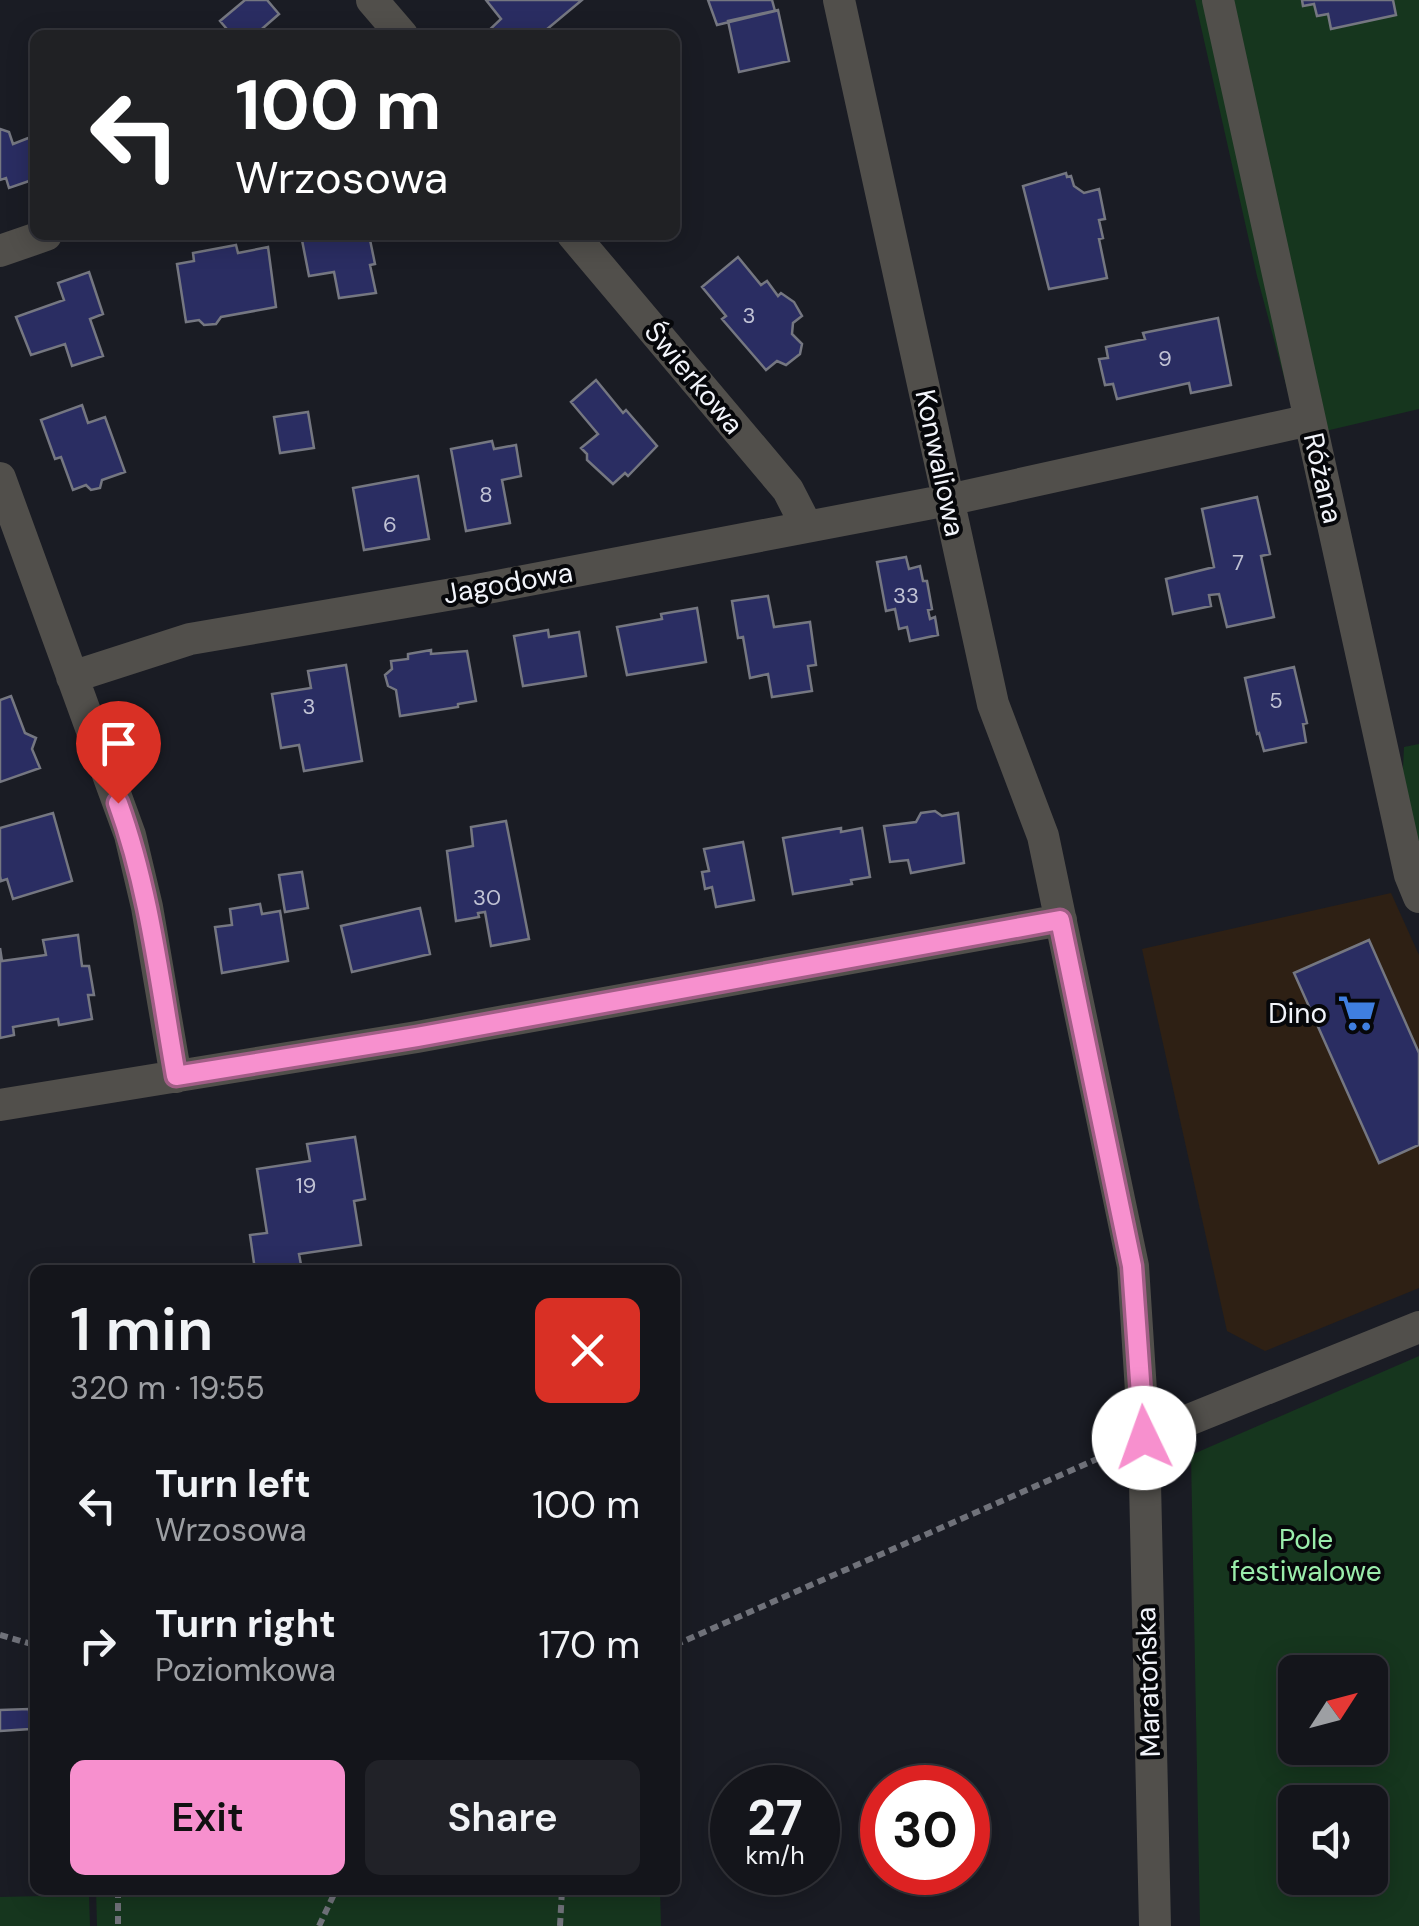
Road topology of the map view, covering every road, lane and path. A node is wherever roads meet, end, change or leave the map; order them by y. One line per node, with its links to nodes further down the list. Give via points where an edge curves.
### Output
1 (372, 0): 4 (street)
2 (839, 0): 10 (street, Konwaliowa)
3 (1218, 0): 8 (street)
4 (398, 30)
5 (32, 240): 7 (street)
6 (577, 240): 11 (street, Świerkowa, via 776,475)
7 (0, 251)
8 (1310, 420): 10 (street, Różana); 13 (street, Różana)
9 (0, 478): 12 (street)
10 (948, 500): 11 (street, Jagodowa); 14 (street, Konwaliowa, via 993,704 1043,836)
11 (807, 527): 12 (street, Jagodowa, via 190,638)
12 (72, 678): 15 (street, via 130,834)
13 (1419, 896)
14 (1060, 920): 15 (street); 18 (street, Konwaliowa, via 1132,1266)
15 (176, 1076): 16 (street)
16 (0, 1106)
17 (1419, 1327): 18 (street)
18 (1144, 1438): 21 (path); 28 (street, Maratońska)
19 (0, 1634): 20 (path)
20 (30, 1643)
21 (680, 1643)
22 (118, 1895): 25 (path)
23 (334, 1895): 26 (path)
24 (562, 1895): 27 (path)
25 (118, 1926)
26 (319, 1926)
27 (560, 1926)
28 (1154, 1926)

